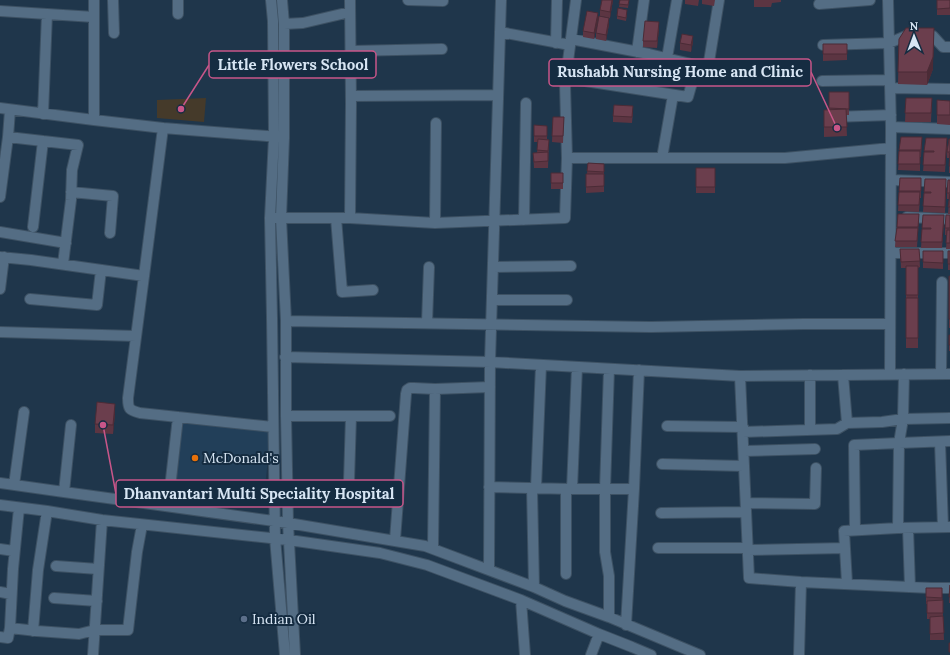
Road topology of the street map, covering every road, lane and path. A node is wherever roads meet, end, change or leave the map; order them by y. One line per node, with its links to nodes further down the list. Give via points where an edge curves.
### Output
1 (94, 0): 22 (street)
2 (114, 0): 25 (street)
3 (178, 0): 21 (street)
4 (271, 0): 56 (street)
5 (282, 0): 23 (street)
6 (350, 0): 19 (street)
7 (408, 0): 16 (street)
8 (501, 0): 24 (street)
9 (557, 0): 27 (street)
10 (576, 0): 26 (street)
11 (644, 0): 33 (street)
12 (677, 0): 34 (street)
13 (719, 0): 36 (street)
14 (870, 0): 17 (street)
15 (888, 0): 28 (street)
16 (443, 1)
17 (819, 4)
18 (0, 12): 20 (street)
19 (350, 12): 23 (street, via 302,23); 32 (street)
20 (47, 14): 22 (street); 47 (street)
21 (178, 14)
22 (94, 17): 50 (street)
23 (284, 24): 56 (street)
24 (500, 32): 27 (street); 42 (street)
25 (114, 33)
26 (570, 42): 27 (street); 33 (street); 38 (street)
27 (556, 43)
28 (889, 43): 29 (street); 30 (street, via 908,35 933,36 943,47); 40 (street)
29 (823, 45)
30 (950, 47)
31 (442, 49): 32 (street)
32 (351, 51): 44 (street)
33 (636, 52): 34 (street)
34 (667, 58): 35 (street)
35 (697, 65): 36 (street); 43 (street, via 688,97)
36 (708, 68): 37 (street)
37 (735, 69)
38 (566, 78): 43 (street); 59 (street)
39 (822, 81): 40 (street)
40 (890, 84): 41 (street); 48 (street)
41 (950, 89)
42 (498, 94): 44 (street); 72 (street)
43 (673, 95): 60 (street)
44 (352, 96): 69 (street)
45 (526, 103): 71 (street)
46 (5, 109): 47 (street); 55 (street)
47 (43, 114): 50 (street)
48 (891, 115): 49 (street); 52 (street)
49 (827, 117)
50 (94, 120): 53 (street)
51 (436, 123): 73 (street)
52 (891, 127): 54 (street); 58 (street)
53 (163, 128): 56 (street); 86 (street)
54 (950, 130)
55 (8, 137): 57 (street); 64 (street)
56 (279, 137): 66 (street); 67 (street)
57 (43, 142): 63 (street, via 78,145 72,170); 74 (street)
58 (891, 148): 60 (street, via 785,158); 61 (street)
59 (566, 158): 60 (street); 71 (street, via 565,218)
60 (662, 158)
61 (891, 180): 62 (street); 65 (street)
62 (950, 182)
63 (71, 192): 76 (street, via 113,196); 77 (street)
64 (0, 197)
65 (891, 217): 70 (street); 78 (street)
66 (270, 218): 67 (street); 123 (street)
67 (282, 218): 68 (street); 93 (street)
68 (336, 218): 69 (street); 89 (street, via 342,292)
69 (350, 218): 73 (street)
70 (950, 219)
71 (524, 220): 72 (street)
72 (495, 221): 73 (street); 84 (street)
73 (435, 223)
74 (33, 227)
75 (0, 232): 77 (street)
76 (110, 233)
77 (66, 243): 81 (street)
78 (890, 253): 79 (street); 96 (street)
79 (950, 253)
80 (2, 257): 81 (street); 88 (street)
81 (63, 264): 85 (street)
82 (570, 266): 84 (street)
83 (429, 267): 94 (street)
84 (493, 267): 91 (street)
85 (101, 270): 86 (street); 90 (street, via 97,305)
86 (144, 276): 98 (street)
87 (942, 282): 107 (street)
88 (0, 289)
89 (373, 290)
90 (30, 299)
91 (492, 300): 92 (street); 95 (street)
92 (567, 300)
93 (286, 321): 94 (street); 99 (street)
94 (427, 323): 95 (street)
95 (491, 324): 96 (street, via 651,327); 100 (street)
96 (890, 324): 105 (street)
97 (0, 332): 98 (street)
98 (136, 336): 117 (street, via 128,398 129,409 140,413)
99 (285, 357): 100 (street); 114 (street)
100 (490, 362): 101 (street); 111 (street)
101 (541, 365): 102 (street); 137 (street)
102 (577, 367): 103 (street); 138 (street)
103 (609, 368): 104 (street); 139 (street)
104 (639, 370): 110 (street); 140 (street)
105 (890, 374): 106 (street); 109 (street)
106 (904, 374): 107 (street); 119 (street)
107 (946, 374)
108 (810, 375): 109 (street); 110 (street); 125 (street)
109 (843, 375): 120 (street)
110 (740, 376): 124 (street)
111 (490, 387): 112 (street); 136 (street)
112 (435, 389): 157 (street, via 407,390); 158 (street)
113 (24, 412): 135 (street)
114 (286, 416): 115 (street); 150 (street)
115 (351, 416): 116 (street); 133 (street)
116 (390, 416)
117 (178, 417): 123 (street); 143 (street)
118 (950, 418): 119 (street)
119 (903, 419): 120 (street); 127 (street)
120 (847, 423): 125 (street, via 836,428)
121 (71, 425): 141 (street)
122 (667, 426): 124 (street)
123 (273, 427): 149 (street)
124 (743, 430): 125 (street); 129 (street)
125 (810, 430)
126 (945, 441): 127 (street); 152 (street)
127 (899, 443): 153 (street); 154 (street, via 854,445)
128 (815, 449): 129 (street)
129 (744, 451): 131 (street)
130 (662, 464): 131 (street)
131 (744, 466): 144 (street)
132 (816, 468): 144 (street, via 815,504)
133 (349, 481)
134 (0, 483): 135 (street)
135 (14, 485): 141 (street)
136 (489, 488): 137 (street); 166 (street)
137 (534, 488): 138 (street); 170 (street)
138 (569, 489): 139 (street); 167 (street)
139 (604, 489): 140 (street); 178 (street)
140 (634, 489): 179 (street)
141 (64, 492): 143 (street)
142 (0, 505): 145 (street)
143 (168, 506): 149 (street)
144 (746, 507): 147 (street); 162 (street)
145 (19, 508): 146 (street); 163 (street)
146 (47, 511): 148 (street); 182 (street, via 38,570)
147 (661, 513)
148 (102, 520): 151 (street); 165 (street)
149 (274, 521): 150 (street); 155 (street)
150 (288, 523): 156 (street); 157 (street)
151 (142, 525): 155 (street); 181 (street, via 128,630)
152 (946, 527): 153 (street)
153 (903, 528): 154 (street); 171 (street)
154 (855, 530): 160 (street, via 844,531)
155 (275, 538): 156 (street); 187 (street)
156 (289, 540): 176 (street, via 380,553 427,565); 188 (street)
157 (395, 540): 158 (street)
158 (433, 548): 166 (street)
159 (658, 548): 162 (street)
160 (845, 548): 162 (street); 169 (street)
161 (0, 549): 163 (street)
162 (748, 549): 168 (street, via 749,578)
163 (14, 551): 174 (street)
164 (56, 566): 165 (street)
165 (98, 569): 177 (street)
166 (489, 570): 170 (street)
167 (566, 574)
168 (801, 582): 169 (street); 193 (street)
169 (847, 584): 171 (street)
170 (534, 587): 178 (street)
171 (910, 587): 172 (street)
172 (950, 588)
173 (0, 592): 174 (street)
174 (11, 594): 180 (street)
175 (54, 598): 177 (street)
176 (521, 600): 183 (street); 189 (street)
177 (96, 601): 181 (street)
178 (609, 617): 179 (street)
179 (626, 625): 192 (street)
180 (10, 628): 182 (street); 184 (street, via 8,638)
181 (95, 630): 182 (street, via 79,634); 186 (street)
182 (33, 631)
183 (599, 634): 185 (street); 190 (street)
184 (0, 637)
185 (632, 651): 191 (street)
186 (93, 655)
187 (285, 655)
188 (296, 655)
189 (526, 655)
190 (591, 655)
191 (651, 655)
192 (700, 655)
193 (799, 655)

